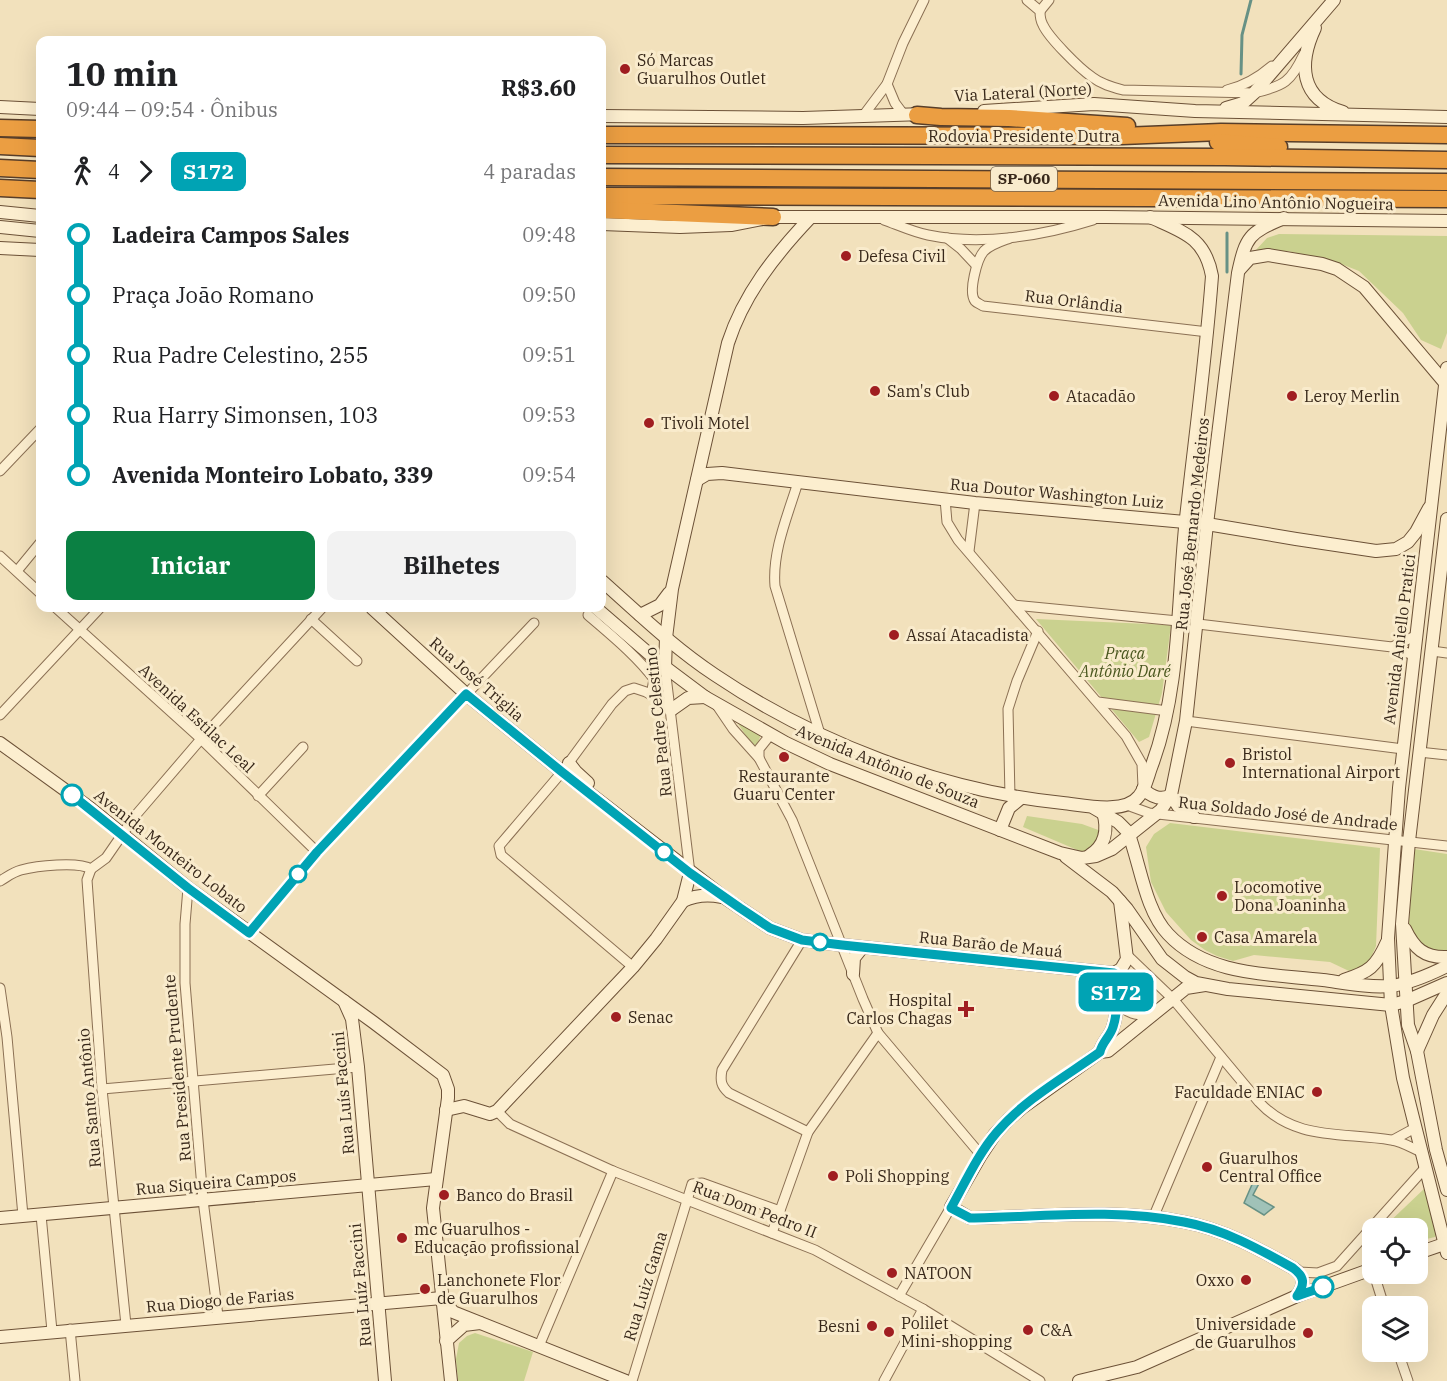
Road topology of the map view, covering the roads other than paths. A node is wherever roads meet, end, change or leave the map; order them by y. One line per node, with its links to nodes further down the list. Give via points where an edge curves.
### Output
1 (1027, 0): 5 (street)
2 (1049, 0): 5 (street)
3 (1334, 0): 6 (main road)
4 (920, 1): 9 (street)
5 (1040, 11): 10 (street, via 1047,31 1079,66 1107,86 1139,92)
6 (1323, 12): 7 (main road); 8 (main road)
7 (1288, 51): 10 (street, via 1250,82); 11 (main road)
8 (1305, 53): 11 (street, via 1289,80); 18 (main road, via 1303,67 1317,98 1332,109)
9 (887, 84): 15 (street, via 895,103); 17 (street)
10 (1209, 93): 11 (street)
11 (1254, 93): 14 (main road, via 1234,106)
12 (0, 107): 13 (main road)
13 (36, 109)
14 (1195, 111): 15 (main road, Via Lateral (Norte), via 1094,104); 18 (main road, Via Lateral (Norte))
15 (911, 115): 17 (main road, Via Lateral (Norte)); 22 (highway)
16 (606, 116): 17 (main road, Via Lateral (Norte))
17 (863, 116)
18 (1356, 116): 19 (main road, Via Lateral (Norte))
19 (1447, 117)
20 (0, 128): 21 (highway)
21 (36, 129)
22 (1221, 132): 24 (highway, Rodovia Presidente Dutra / SP-060); 25 (highway, Rodovia Presidente Dutra / SP-060)
23 (606, 135): 25 (highway, Rodovia Presidente Dutra / SP-060)
24 (1447, 135)
25 (1122, 136): 29 (highway, SP-060)
26 (0, 146): 27 (highway)
27 (36, 148)
28 (606, 155): 29 (highway, Rodovia Presidente Dutra / SP-060)
29 (1447, 159)
30 (0, 168): 31 (highway)
31 (36, 170)
32 (606, 177): 33 (highway, SP-060)
33 (1447, 182)
34 (0, 188): 35 (highway)
35 (36, 190)
36 (606, 196): 37 (highway, SP-060)
37 (1447, 199)
38 (606, 210): 41 (highway)
39 (0, 212): 40 (main road)
40 (36, 216)
41 (773, 217): 44 (main road, Avenida Lino Antônio Nogueira); 48 (main road, Avenida Lino Antônio Nogueira, via 731,225)
42 (1106, 217): 43 (main road, Avenida Lino Antônio Nogueira); 45 (main road, Avenida Lino Antônio Nogueira); 52 (street, Avenida Lino Antônio Nogueira)
43 (1150, 217): 46 (main road, Avenida Lino Antônio Nogueira); 57 (main road, Rua José Bernardo Medeiros, via 1191,237 1205,250 1212,276)
44 (810, 218): 45 (main road, Avenida Lino Antônio Nogueira); 63 (main road, Rua Padre Celestino, via 766,269 736,321)
45 (879, 218): 51 (street, Avenida Lino Antônio Nogueira)
46 (1284, 218): 47 (main road, Avenida Lino Antônio Nogueira); 56 (main road, Rua José Bernardo Medeiros, via 1260,229 1246,241)
47 (1447, 221)
48 (606, 224)
49 (0, 227): 50 (main road)
50 (36, 231)
51 (947, 238): 52 (street, Avenida Lino Antônio Nogueira); 55 (street)
52 (1010, 238): 55 (street, via 989,247)
53 (0, 248): 54 (main road)
54 (36, 250)
55 (976, 265): 57 (street, Rua Orlândia, via 973,296 984,306)
56 (1238, 273): 60 (main road, Rua José Bernardo Medeiros); 61 (main road, via 1250,258 1268,255 1337,268 1364,287)
57 (1208, 333): 59 (main road, Rua José Bernardo Medeiros)
58 (1447, 368): 61 (main road, Avenida Aniello Pratici)
59 (1204, 370): 60 (main road); 72 (main road, Rua José Bernardo Medeiros)
60 (1226, 370): 73 (main road, Rua José Bernardo Medeiros)
61 (1445, 383): 69 (main road, Avenida Aniello Pratici)
62 (36, 433): 64 (street)
63 (703, 455): 65 (main road); 66 (main road, Rua Padre Celestino)
64 (0, 471)
65 (722, 473): 66 (main road, Rua Doutor Washington Luiz, via 707,474); 67 (main road, Rua Doutor Washington Luiz)
66 (697, 480): 81 (main road, Rua Padre Celestino)
67 (798, 482): 68 (main road, Rua Doutor Washington Luiz); 113 (street, via 776,559 775,586)
68 (945, 499): 70 (main road, Rua Doutor Washington Luiz); 75 (street, via 947,522)
69 (1433, 499): 73 (main road, Rua Doutor Washington Luiz, via 1408,542 1385,551); 96 (main road, Avenida Aniello Pratici)
70 (975, 503): 72 (main road, Rua Doutor Washington Luiz); 75 (street)
71 (1447, 519): 77 (main road, Avenida Aniello Pratici)
72 (1185, 522): 73 (main road, Rua Doutor Washington Luiz); 91 (main road, Rua José Bernardo Medeiros)
73 (1207, 524): 93 (main road, Rua José Bernardo Medeiros)
74 (36, 548): 78 (street)
75 (969, 551): 82 (street)
76 (0, 556): 78 (street)
77 (1445, 557): 99 (main road, Avenida Aniello Pratici)
78 (16, 571): 80 (street)
79 (606, 585): 89 (main road, Avenida Antônio de Souza)
80 (36, 589)
81 (672, 589): 89 (main road, via 660,604); 97 (main road, Rua Padre Celestino)
82 (1014, 604): 91 (street); 95 (street)
83 (60, 612): 94 (street, Avenida Estilac Leal)
84 (96, 612): 94 (street)
85 (318, 612): 90 (street)
86 (376, 612): 104 (main road, Rua José Triglia)
87 (593, 612): 103 (main road, Avenida Antônio de Souza)
88 (593, 612): 105 (street, via 654,679)
89 (640, 615): 97 (main road, Avenida Antônio de Souza)
90 (311, 620): 102 (street); 114 (street)
91 (1178, 621): 109 (main road, Rua José Bernardo Medeiros)
92 (534, 622): 104 (street)
93 (1198, 624): 98 (street); 111 (main road, Rua José Bernardo Medeiros)
94 (79, 629): 110 (street); 114 (street, Avenida Estilac Leal)
95 (1038, 631): 107 (street); 125 (street, via 1008,708)
96 (1415, 636): 98 (street); 101 (main road, Avenida Aniello Pratici)
97 (666, 638): 103 (main road, Rua Padre Celestino); 113 (main road, Avenida Antônio de Souza, via 734,687)
98 (1392, 647): 101 (street)
99 (1432, 651): 100 (street); 118 (main road, Avenida Aniello Pratici)
100 (1447, 653)
101 (1413, 655): 117 (main road, Avenida Aniello Pratici)
102 (357, 661)
103 (665, 668): 106 (main road, Avenida Antônio de Souza); 108 (street, Rua Padre Celestino)
104 (466, 694): 121 (main road, Rua José Triglia); 137 (street)
105 (651, 694): 108 (street); 121 (street, via 634,688 625,691)
106 (710, 700): 108 (main road, via 688,698); 112 (main road, Avenida Antônio de Souza); 120 (street)
107 (1098, 702): 109 (street); 122 (street, via 1134,747 1142,764)
108 (671, 710): 141 (street, Rua Padre Celestino)
109 (1168, 711): 122 (main road, Rua José Bernardo Medeiros)
110 (0, 715)
111 (1186, 722): 117 (street); 123 (main road, Rua José Bernardo Medeiros)
112 (771, 734): 120 (street, via 759,749); 131 (main road, Avenida Antônio de Souza, via 830,764)
113 (820, 734): 125 (main road, Avenida Antônio de Souza, via 919,774)
114 (201, 739): 124 (street, Avenida Estilac Leal); 132 (street)
115 (0, 744): 132 (main road, Avenida Monteiro Lobato)
116 (303, 747): 124 (street)
117 (1403, 749): 134 (main road, Avenida Aniello Pratici)
118 (1419, 752): 119 (street); 135 (main road, Avenida Aniello Pratici)
119 (1447, 755)
120 (759, 758): 151 (street, via 792,820)
121 (565, 768): 141 (main road, Rua José Triglia); 156 (street, via 499,846 501,855)
122 (1143, 789): 123 (main road, via 1160,798); 126 (main road)
123 (1172, 795): 129 (main road, Rua José Bernardo Medeiros); 130 (main road, via 1178,806)
124 (258, 796): 137 (street, Avenida Estilac Leal)
125 (1016, 797): 127 (main road, Avenida Antônio de Souza); 131 (main road)
126 (1127, 805): 127 (main road, Avenida Antônio de Souza); 129 (street, Rua Soldado José de Andrade)
127 (1090, 806): 128 (main road, Avenida Antônio de Souza)
128 (1103, 812): 133 (main road, Avenida Antônio de Souza); 139 (main road, via 1103,842)
129 (1156, 814): 130 (street, Rua Soldado José de Andrade); 133 (main road, Rua José Bernardo Medeiros)
130 (1194, 817): 134 (street, Rua Soldado José de Andrade)
131 (999, 830): 138 (main road, Avenida Antônio de Souza)
132 (123, 834): 140 (street); 143 (main road, Avenida Monteiro Lobato)
133 (1130, 837): 139 (main road, Avenida Antônio de Souza, via 1104,853); 159 (main road, Avenida Antônio de Souza, via 1158,921 1188,951 1233,970)
134 (1394, 840): 135 (street, Rua Soldado José de Andrade); 149 (main road, Avenida Aniello Pratici)
135 (1409, 841): 136 (street, Rua Soldado José de Andrade); 147 (main road, Avenida Aniello Pratici)
136 (1447, 846)
137 (317, 852): 148 (street)
138 (1060, 853): 139 (main road, Avenida Antônio de Souza); 146 (main road, Avenida Antônio de Souza, via 1099,880)
139 (1086, 857)
140 (91, 869): 142 (street, via 81,865 37,867); 179 (street, Rua Santo Antônio, via 87,880)
141 (690, 873): 144 (main road, Rua Barão de Mauá); 145 (main road, Rua Padre Celestino)
142 (0, 881)
143 (188, 888): 148 (main road, Avenida Monteiro Lobato); 178 (street, Rua Presidente Prudente, via 184,957)
144 (725, 898): 145 (main road, via 710,895); 150 (main road, Rua Barão de Mauá, via 770,928)
145 (683, 901): 156 (main road, Rua Padre Celestino)
146 (1120, 901): 153 (main road); 162 (main road, Avenida Antônio de Souza, via 1162,959 1185,977)
147 (1402, 924): 154 (main road, via 1419,950 1433,957); 161 (main road, Avenida Aniello Pratici)
148 (249, 933): 167 (main road, Avenida Monteiro Lobato)
149 (1388, 938): 159 (main road, via 1372,967); 163 (main road, Avenida Aniello Pratici)
150 (802, 940): 151 (main road, Rua Barão de Mauá); 183 (street, via 722,1070 720,1080 729,1093)
151 (842, 945): 152 (main road, Rua Barão de Mauá); 158 (street)
152 (862, 948): 157 (main road, Rua Barão de Mauá); 158 (main road, via 854,958)
153 (1127, 956): 157 (main road, via 1124,966); 166 (street)
154 (1447, 957)
155 (1447, 966): 161 (main road, Avenida Antônio de Souza)
156 (633, 967): 181 (main road, Rua Padre Celestino)
157 (1114, 973): 169 (main road)
158 (853, 974): 173 (street)
159 (1338, 982): 163 (main road, Avenida Antônio de Souza)
160 (1447, 983): 168 (main road, Avenida Antônio de Souza)
161 (1405, 984): 163 (main road, Avenida Antônio de Souza); 168 (main road, Avenida Aniello Pratici)
162 (1205, 985): 166 (main road, via 1186,988); 170 (main road, Avenida Antônio de Souza)
163 (1390, 986): 170 (main road, Avenida Aniello Pratici)
164 (0, 988): 172 (street)
165 (1447, 993): 174 (main road)
166 (1173, 999): 171 (main road); 176 (street)
167 (344, 1000): 177 (main road, Rua Luís Faccini, via 352,1019); 180 (main road, Avenida Monteiro Lobato, via 438,1071 448,1089)
168 (1406, 1001): 170 (main road, Avenida Antônio de Souza); 174 (main road, Avenida Aniello Pratici, via 1408,1025)
169 (1117, 1002): 171 (street, via 1133,1014); 175 (main road, via 1113,1027)
170 (1391, 1005): 182 (main road, Avenida Aniello Pratici)
171 (1153, 1016): 175 (main road, via 1108,1051)
172 (2, 1017): 199 (street)
173 (878, 1033): 183 (street); 187 (street)
174 (1417, 1051): 185 (main road, Avenida Aniello Pratici)
175 (1100, 1052): 187 (main road, via 1023,1107 995,1134)
176 (1221, 1057): 184 (street, via 1268,1111 1283,1122 1315,1132); 201 (street)
177 (358, 1067): 178 (street); 191 (main road, Rua Luís Faccini)
178 (194, 1082): 179 (street); 193 (street, Rua Presidente Prudente)
179 (102, 1089): 195 (street, Rua Santo Antônio)
180 (446, 1110): 181 (main road, via 457,1106 490,1114); 190 (main road)
181 (497, 1111): 189 (street, Rua Dom Pedro II, via 510,1124)
182 (1415, 1128): 184 (street); 186 (main road, Avenida Aniello Pratici)
183 (808, 1132): 197 (street)
184 (1393, 1140): 186 (street)
185 (1441, 1150): 192 (main road, Avenida Aniello Pratici)
186 (1421, 1152): 188 (main road, Avenida Aniello Pratici)
187 (981, 1155): 196 (main road)
188 (1425, 1168): 203 (main road, Avenida Aniello Pratici); 205 (street, via 1337,1266 1318,1273)
189 (613, 1171): 194 (street, Rua Dom Pedro II); 219 (street)
190 (436, 1179): 191 (main road, Rua Siqueira Campos); 209 (main road, via 433,1208)
191 (368, 1185): 193 (main road, Rua Siqueira Campos); 210 (main road, Rua Luíz Faccini)
192 (1447, 1190)
193 (203, 1200): 195 (main road, Rua Siqueira Campos); 212 (street, Rua Presidente Prudente)
194 (686, 1200): 197 (street, via 692,1184 702,1183); 202 (street, Rua Dom Pedro II); 226 (street, Rua Luiz Gama)
195 (114, 1208): 198 (main road, Rua Siqueira Campos); 214 (street, Rua Santo Antônio)
196 (951, 1208): 201 (main road, via 970,1218 1105,1214); 207 (street)
197 (780, 1211): 202 (street)
198 (41, 1215): 199 (main road, Rua Siqueira Campos); 216 (street)
199 (23, 1216): 200 (main road, Rua Siqueira Campos)
200 (0, 1218)
201 (1153, 1218): 205 (main road, via 1184,1222 1236,1238)
202 (772, 1233): 207 (street, Rua Dom Pedro II, via 815,1250)
203 (1446, 1247): 204 (main road)
204 (1428, 1251)
205 (1299, 1272): 208 (main road, via 1304,1283)
206 (1362, 1275): 208 (main road)
207 (899, 1296): 211 (street, Rua Dom Pedro II)
208 (1297, 1296): 221 (main road, via 1137,1367)
209 (442, 1298): 210 (main road, Rua Diogo de Farias); 213 (main road, via 453,1312); 218 (main road)
210 (380, 1303): 212 (main road, Rua Diogo de Farias); 223 (main road, Rua Luíz Faccini)
211 (923, 1309): 227 (street); 228 (street, Rua Dom Pedro II)
212 (218, 1316): 214 (main road, Rua Diogo de Farias)
213 (481, 1323): 218 (main road, via 464,1325); 219 (main road)
214 (126, 1325): 215 (main road, Rua Diogo de Farias)
215 (70, 1329): 216 (main road, Rua Diogo de Farias); 222 (street)
216 (52, 1331): 217 (main road, Rua Diogo de Farias)
217 (0, 1337)
218 (446, 1341): 224 (main road)
219 (539, 1346): 225 (main road)
220 (1401, 1362): 230 (street)
221 (1095, 1379): 229 (main road)
222 (75, 1381)
223 (385, 1381)
224 (451, 1381)
225 (626, 1381)
226 (632, 1381)
227 (884, 1381)
228 (1040, 1381)
229 (1079, 1381)
230 (1408, 1381)

